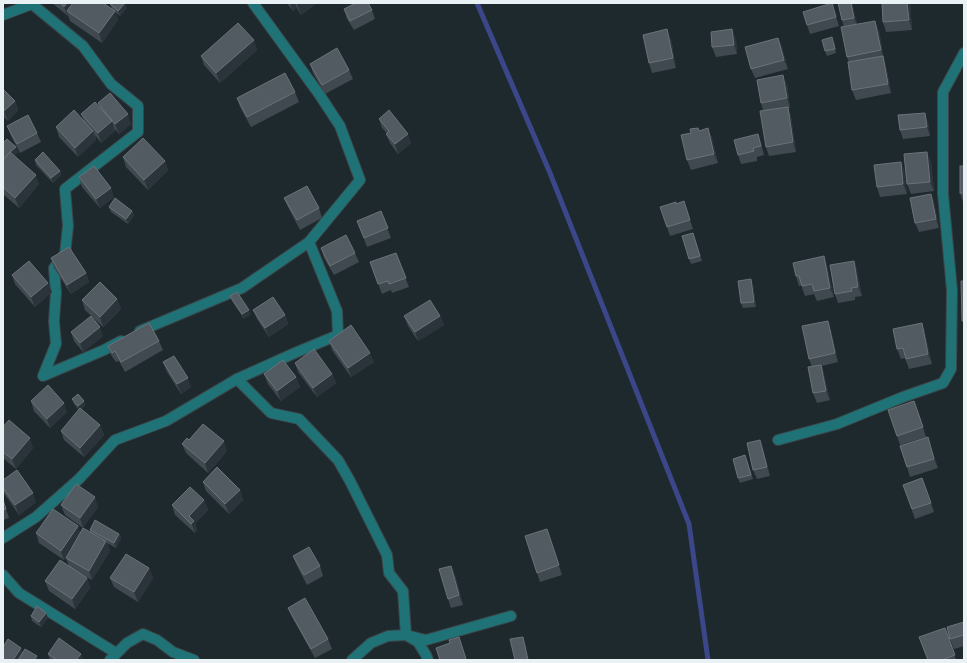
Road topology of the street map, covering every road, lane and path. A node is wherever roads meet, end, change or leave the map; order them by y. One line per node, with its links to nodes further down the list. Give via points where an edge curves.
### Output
1 (253, 3): 5 (street, via 340,126 360,180)
2 (32, 4): 3 (street); 5 (street, via 83,46 111,84 138,106 138,132 66,189 68,226 65,254 54,268 56,344 43,376 104,350 141,330 242,288)
3 (3, 15)
4 (964, 53): 7 (street, via 943,92 943,194 952,290 951,369 943,383 837,424)
5 (309, 242): 6 (street, via 337,311 338,335)
6 (237, 379): 8 (street, via 166,421 115,440 79,479 36,517); 11 (street, via 271,413 299,419 338,460 387,555 389,573 402,591)
7 (778, 440)
8 (3, 538)
9 (3, 575): 12 (street, via 19,593)
10 (511, 616): 11 (street, via 426,640)
11 (406, 635): 14 (street, via 388,636 371,643); 15 (street, via 418,642)
12 (113, 656): 13 (street, via 127,643 143,634 157,640 173,652)
13 (194, 660)
14 (352, 660)
15 (428, 660)

